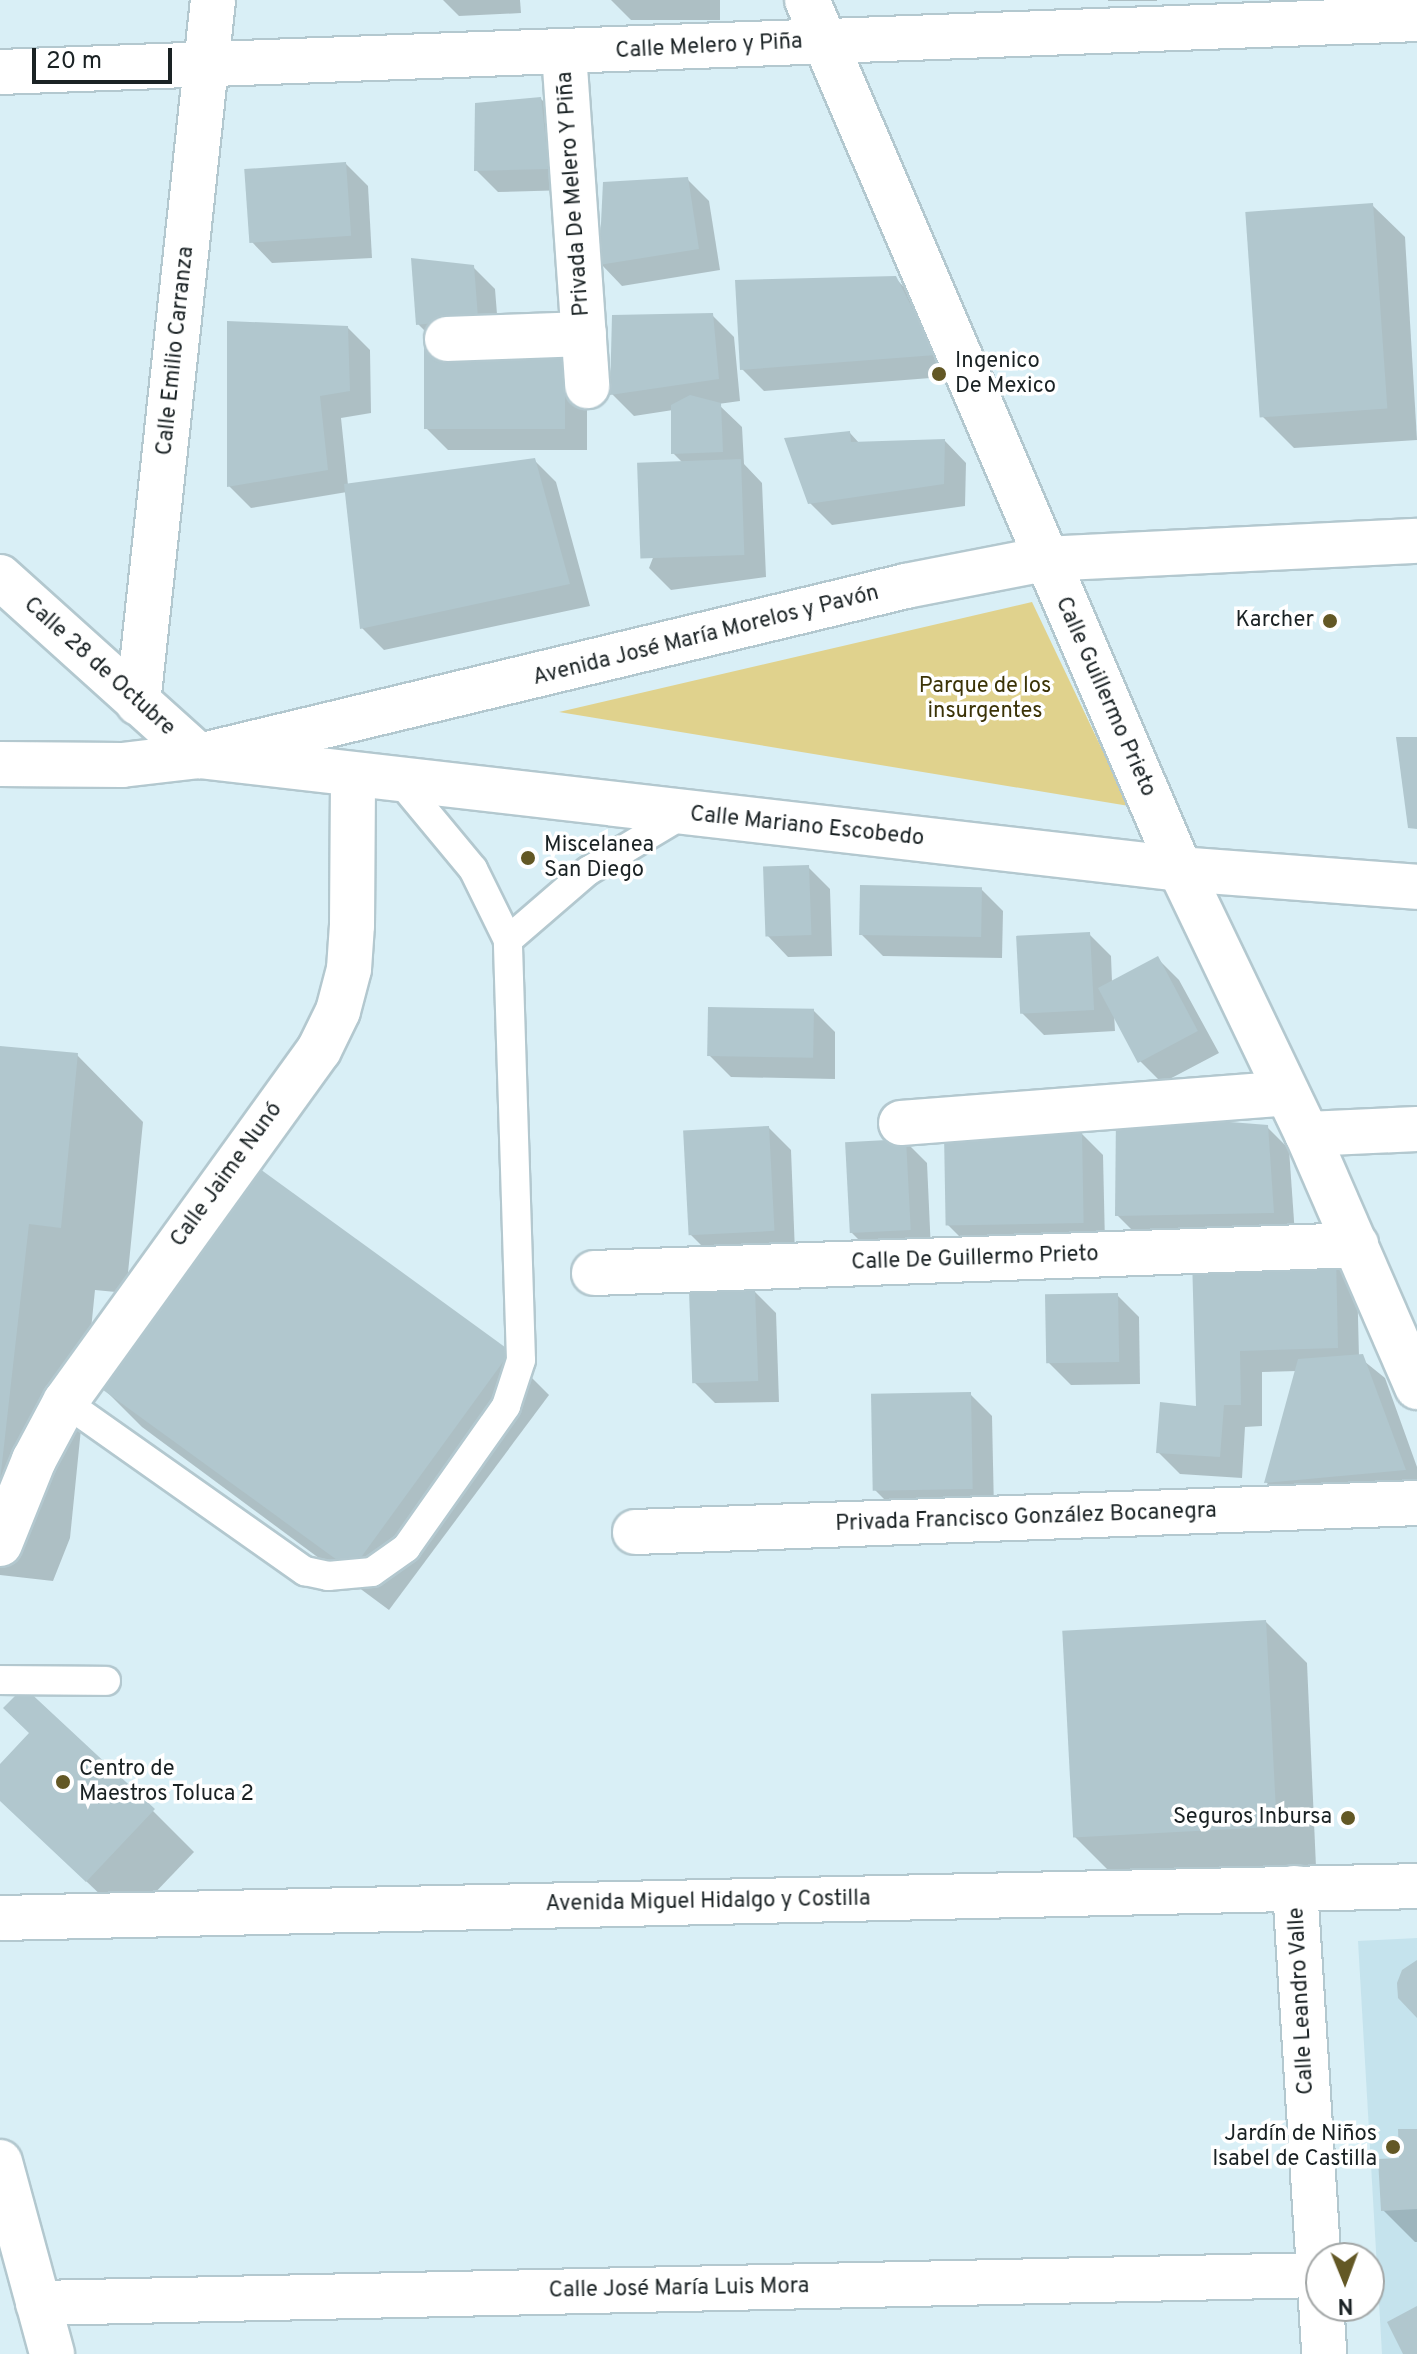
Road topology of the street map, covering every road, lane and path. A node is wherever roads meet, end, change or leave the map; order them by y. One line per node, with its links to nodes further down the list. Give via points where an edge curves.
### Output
1 (213, 0): 6 (street, Calle Emilio Carranza)
2 (807, 0): 4 (street, Calle Guillermo Prieto)
3 (1417, 19): 4 (street, Calle Melero y Piña)
4 (825, 42): 5 (street, Calle Melero y Piña); 12 (street, Calle Guillermo Prieto)
5 (564, 53): 6 (street, Calle Melero y Piña); 8 (street, Privada De Melero Y Piña)
6 (206, 66): 7 (street, Calle Melero y Piña); 14 (street, Calle Emilio Carranza)
7 (0, 72)
8 (584, 334): 9 (street, Privada De Melero Y Piña); 10 (street, Privada De Melero Y Piña)
9 (447, 339)
10 (587, 386)
11 (1417, 541): 12 (street, Avenida José María Morelos y Pavón)
12 (1045, 559): 15 (street, Avenida José María Morelos y Pavón, via 906,586); 20 (street, Calle Guillermo Prieto)
13 (0, 577): 14 (street, Calle 28 de Octubre)
14 (138, 703): 15 (street, Calle 28 de Octubre)
15 (199, 756): 16 (street, Avenida José María Morelos y Pavón, via 122,765); 17 (street, Calle Mariano Escobedo)
16 (0, 764)
17 (353, 776): 18 (street, Calle Mariano Escobedo); 31 (street, Calle Jaime Nunó, via 351,939 338,1011 319,1050)
18 (400, 781): 19 (street, Calle Mariano Escobedo); 22 (lane, via 473,869)
19 (685, 813): 20 (street, Calle Mariano Escobedo); 22 (lane, via 588,871)
20 (1180, 869): 21 (street, Calle Mariano Escobedo); 23 (street, Calle Guillermo Prieto)
21 (1417, 887)
22 (508, 940): 31 (lane, via 519,1380 406,1548 372,1572 328,1576 305,1571)
23 (1287, 1093): 24 (street); 26 (street, Calle Guillermo Prieto)
24 (901, 1123)
25 (1417, 1129): 26 (street)
26 (1307, 1134): 27 (street, Calle Guillermo Prieto)
27 (1356, 1245): 28 (street, Calle De Guillermo Prieto); 29 (street, Calle Guillermo Prieto)
28 (594, 1273)
29 (1399, 1300): 30 (street, Calle Guillermo Prieto)
30 (1417, 1387)
31 (65, 1402): 34 (street, Calle Jaime Nunó, via 34,1460)
32 (1417, 1503): 33 (street, Privada Francisco González Bocanegra)
33 (635, 1532)
34 (0, 1544)
35 (0, 1680): 36 (lane)
36 (106, 1681)
37 (1417, 1886): 38 (street, Avenida Miguel Hidalgo y Costilla)
38 (1295, 1888): 39 (street, Avenida Miguel Hidalgo y Costilla); 41 (street, Calle Leandro Valle)
39 (0, 1918)
40 (0, 2162): 43 (street)
41 (1317, 2242)
42 (1305, 2275): 43 (street, Calle José María Luis Mora)
43 (38, 2303): 45 (street)
44 (1322, 2322): 46 (street, Calle Leandro Valle)
45 (52, 2354)
46 (1324, 2354)

